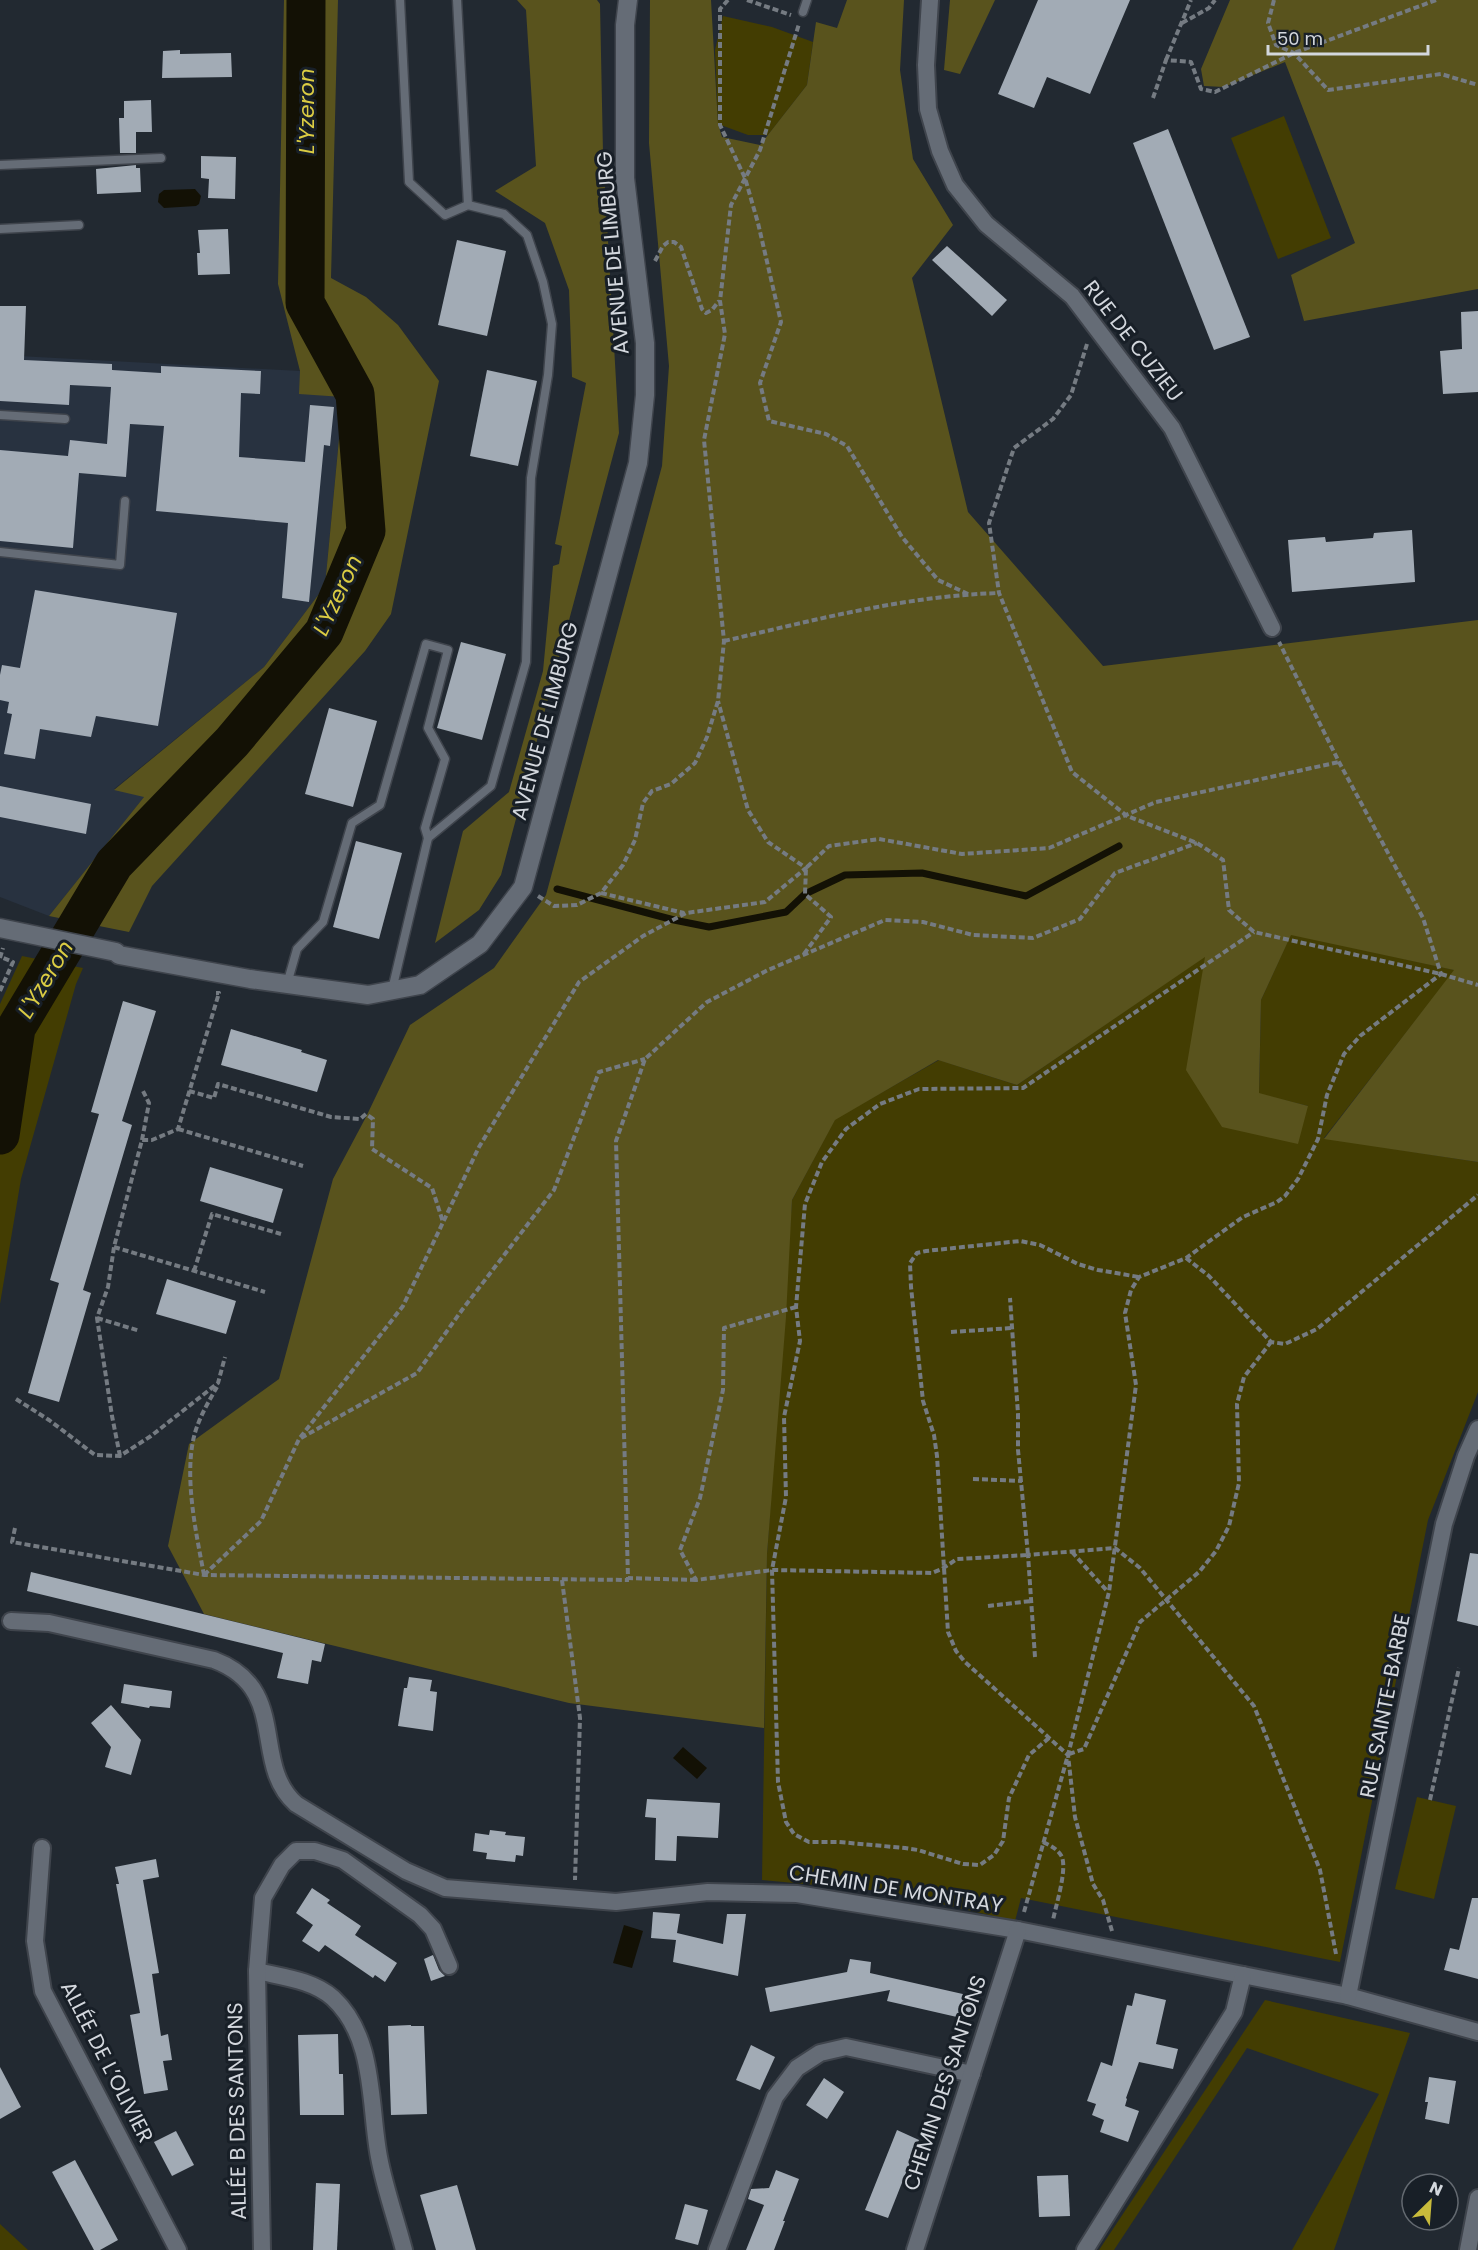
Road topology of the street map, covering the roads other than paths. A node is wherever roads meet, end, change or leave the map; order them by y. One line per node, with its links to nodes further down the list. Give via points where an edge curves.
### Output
1 (400, 0): 9 (lane, via 409,182 445,215)
2 (457, 0): 9 (lane)
3 (628, 0): 20 (street, AVENUE DE LIMBURG, via 625,178 645,354 638,464 523,887 480,944 420,985)
4 (807, 0): 6 (lane)
5 (930, 0): 16 (street, RUE DE CUZIEU, via 928,109 955,185 986,224 1072,296 1172,428)
6 (803, 12)
7 (161, 158): 8 (lane)
8 (0, 165)
9 (468, 205): 17 (lane, via 504,214 527,235 552,324 531,478 526,662 491,786)
10 (79, 225): 11 (lane)
11 (0, 229)
12 (0, 415): 13 (lane)
13 (65, 419)
14 (125, 501): 15 (lane, via 120,565)
15 (0, 552)
16 (1272, 628)
17 (428, 838): 19 (lane, via 425,828 445,759 428,729 448,650 426,644 380,805 352,823 323,922 297,949); 20 (lane)
18 (0, 928): 19 (street, AVENUE DE LIMBURG, via 119,955)
19 (287, 984): 20 (street, AVENUE DE LIMBURG, via 368,995)
20 (392, 990)
21 (1478, 1429): 28 (street, RUE SAINTE-BARBE, via 1444,1524)
22 (11, 1621): 24 (street, CHEMIN DE MONTRAY, via 49,1623 228,1665 252,1687 265,1718 284,1793 406,1871 444,1888 616,1902 708,1892 797,1893)
23 (42, 1848): 32 (street, ALLÉE DE L’OLIVIER, via 35,1941 43,1991)
24 (1018, 1930): 27 (street, CHEMIN DE MONTRAY); 30 (street, CHEMIN DES SANTONS)
25 (449, 1966): 26 (street, ALLÉE B DES SANTONS, via 433,1929 420,1915 343,1860 315,1851 296,1851 282,1864 263,1898)
26 (257, 1971): 33 (street, ALLÉE B DES SANTONS); 34 (street, via 302,1981 332,1997 353,2023 363,2048 379,2159)
27 (1243, 1975): 28 (street, CHEMIN DE MONTRAY); 37 (street, via 1234,2012)
28 (1348, 1996): 29 (street, CHEMIN DE MONTRAY)
29 (1478, 2032)
30 (972, 2074): 35 (street, via 846,2048 820,2053 797,2068 775,2097); 36 (street, CHEMIN DES SANTONS)
31 (1478, 2198): 38 (street)
32 (178, 2250)
33 (262, 2250)
34 (404, 2250)
35 (717, 2250)
36 (915, 2250)
37 (1085, 2250)
38 (1468, 2250)

